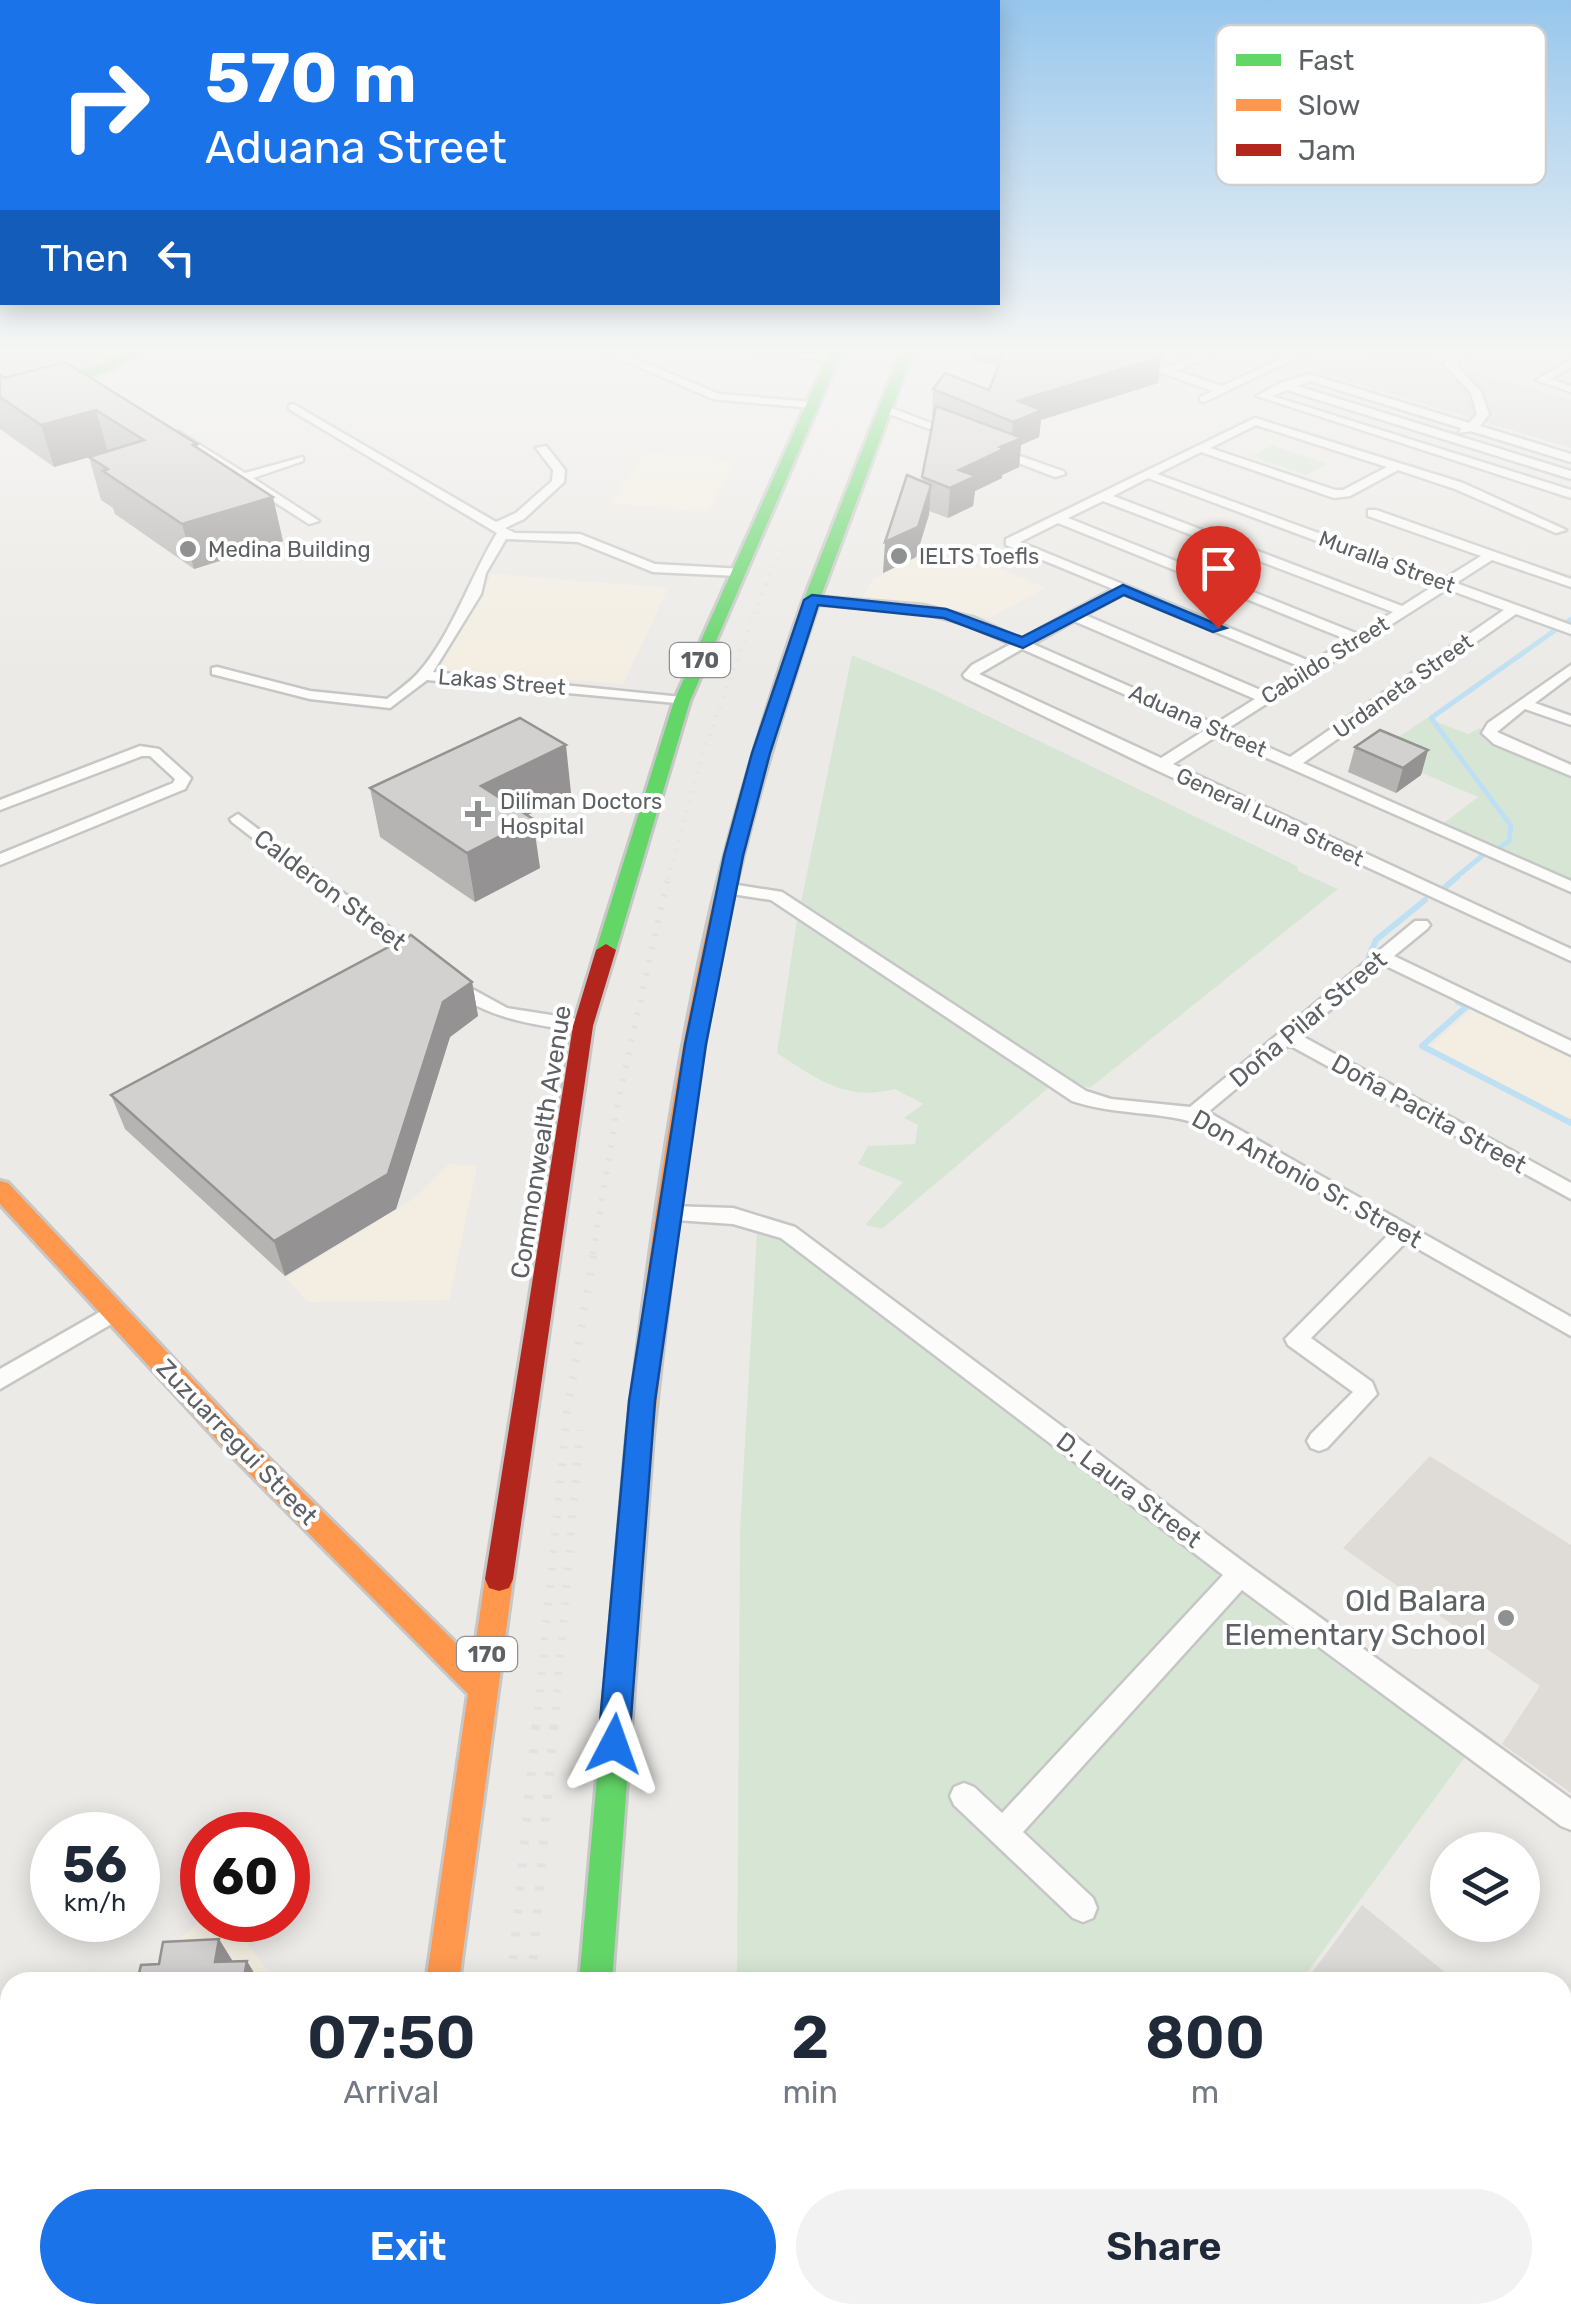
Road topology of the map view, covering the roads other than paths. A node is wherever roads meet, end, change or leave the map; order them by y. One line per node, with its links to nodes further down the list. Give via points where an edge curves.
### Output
1 (216, 457): 17 (street)
2 (377, 457): 23 (street)
3 (549, 457): 23 (street, via 558,482)
4 (789, 457): 26 (main road, Commonwealth Avenue / 170)
5 (866, 457): 30 (main road)
6 (1016, 457): 14 (street)
7 (1180, 457): 15 (street)
8 (1228, 457): 13 (street, via 1334,494)
9 (1370, 457): 13 (street)
10 (1458, 457): 18 (street)
11 (1517, 457): 16 (street)
12 (299, 459): 17 (street)
13 (1397, 466): 24 (street)
14 (1060, 474)
15 (1146, 474): 19 (street); 28 (street, Muralla Street)
16 (1571, 475)
17 (247, 476): 22 (street)
18 (1571, 494)
19 (1102, 496): 21 (street); 32 (street)
20 (1372, 514): 25 (street)
21 (1056, 518): 29 (street, via 1010,542); 35 (street)
22 (312, 520)
23 (499, 530): 26 (street, via 519,538 580,538 653,568); 40 (street, Lakas Street, via 474,594)
24 (1560, 530)
25 (1491, 555): 27 (street); 28 (street, Cabildo Street)
26 (738, 572): 42 (main road, Commonwealth Avenue / 170)
27 (1571, 582)
28 (1445, 584): 31 (street, Muralla Street); 32 (street, Cabildo Street)
29 (1123, 590): 33 (street); 37 (street)
30 (812, 600): 36 (street, Aduana Street, via 946,613); 52 (main road)
31 (1515, 609): 34 (street, Muralla Street); 46 (street, Urdaneta Street)
32 (1403, 611): 35 (street, Cabildo Street)
33 (1075, 616): 36 (street); 41 (street)
34 (1570, 629)
35 (1359, 639): 37 (street, Cabildo Street)
36 (1023, 643): 45 (street, Aduana Street); 47 (street, General Luna Street, via 970,675)
37 (1314, 668): 41 (street, Cabildo Street)
38 (217, 671): 40 (street, via 310,694 390,704)
39 (1570, 672): 43 (street)
40 (424, 675): 42 (street, Lakas Street)
41 (1266, 698): 45 (street, Cabildo Street)
42 (682, 701): 57 (main road, Commonwealth Avenue / 170)
43 (1525, 704): 44 (street); 48 (street, via 1489,732)
44 (1571, 722)
45 (1216, 730): 46 (street, Aduana Street); 47 (street, Cabildo Street)
46 (1292, 763): 53 (street, Aduana Street)
47 (1159, 766): 55 (street, General Luna Street)
48 (1571, 771)
49 (0, 805): 51 (street, via 140,751 154,752 182,778 179,786)
50 (238, 819): 57 (street, Calderon Street, via 487,1009)
51 (0, 860)
52 (725, 888): 60 (street, Don Antonio Sr. Street, via 776,896 1079,1096 1101,1105); 63 (main road)
53 (1571, 888)
54 (1422, 925): 56 (street, Doña Pilar Street)
55 (1571, 956)
56 (1382, 957): 58 (street, Doña Pilar Street); 59 (street)
57 (583, 1026): 70 (main road, Commonwealth Avenue / 170)
58 (1287, 1036): 60 (street, Doña Pilar Street); 62 (street, Doña Pacita Street)
59 (1571, 1049)
60 (1196, 1113): 64 (street, Don Antonio Sr. Street)
61 (0, 1190): 65 (main road, Zuzuarregui Street)
62 (1571, 1192)
63 (670, 1214): 69 (street, D. Laura Street, via 733,1216 788,1232); 76 (main road, via 635,1465)
64 (1405, 1231): 66 (street, Don Antonio Sr. Street); 68 (street, via 1296,1339 1366,1394)
65 (112, 1313): 67 (street); 70 (main road, Zuzuarregui Street)
66 (1571, 1327)
67 (0, 1380)
68 (1319, 1441)
69 (1240, 1574): 72 (street, D. Laura Street); 73 (street)
70 (481, 1687): 75 (main road, Commonwealth Avenue / 170)
71 (964, 1796): 73 (street)
72 (1571, 1816)
73 (1004, 1832): 74 (street)
74 (1084, 1908)
75 (444, 1972)
76 (596, 1972)

